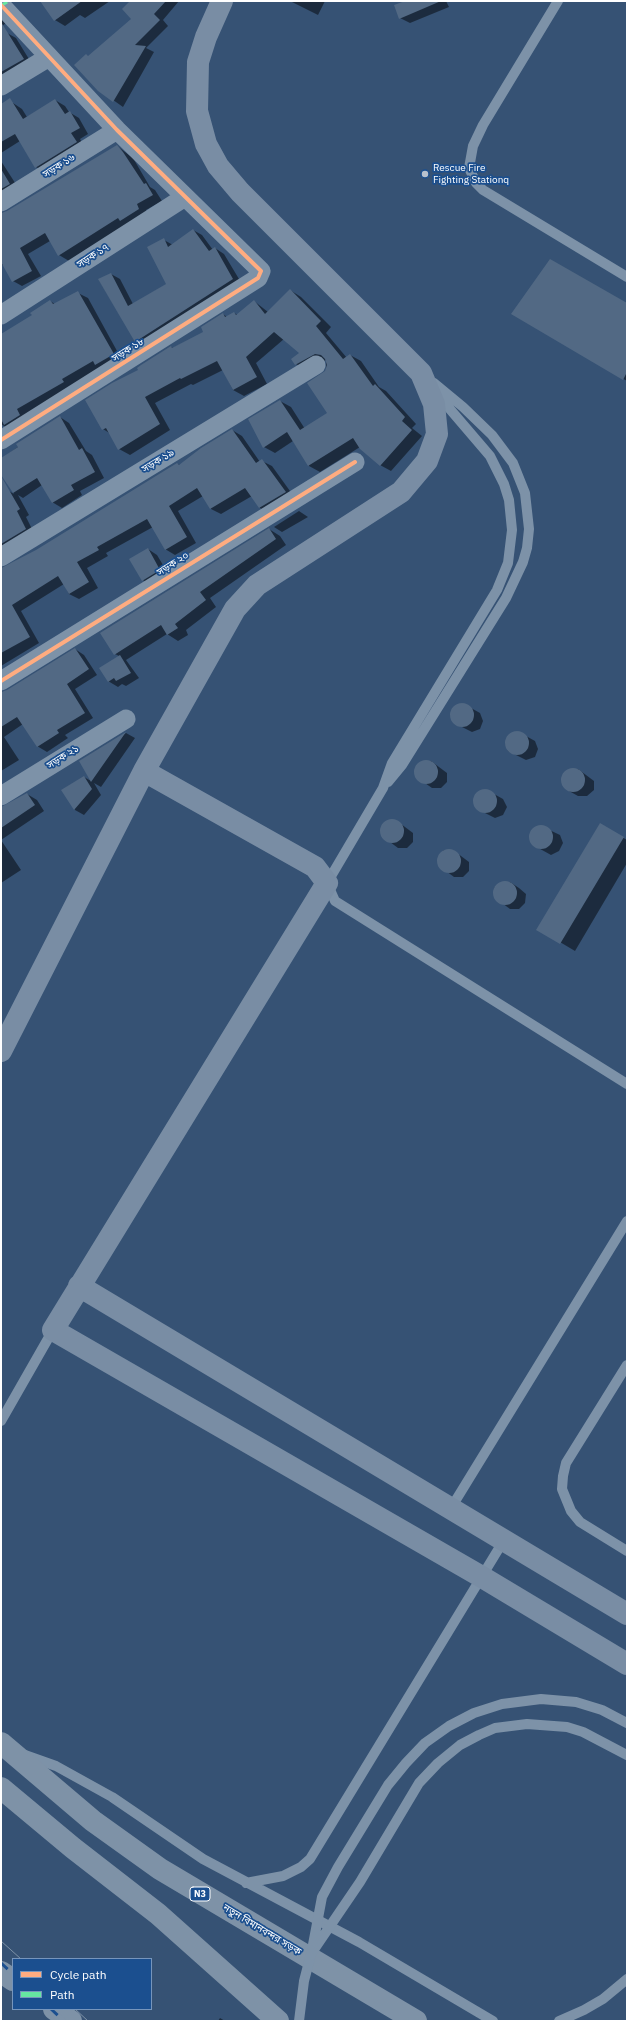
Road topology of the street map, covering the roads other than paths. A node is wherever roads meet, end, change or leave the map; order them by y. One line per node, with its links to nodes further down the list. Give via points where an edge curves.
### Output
1 (222, 1): 12 (main road, via 206,36 197,73 197,111 204,138 212,155 240,192)
2 (558, 1): 9 (lane, via 483,125 473,146 469,168 476,183 483,190)
3 (4, 4): 4 (street)
4 (49, 56): 5 (street); 6 (street)
5 (1, 86)
6 (117, 130): 7 (street); 8 (street, সড়ক ১৬)
7 (185, 197): 10 (street, সড়ক ১৭); 13 (street, সড়ক ১৮, via 260,271 258,278)
8 (1, 202)
9 (627, 277)
10 (1, 315)
11 (316, 365): 15 (street, সড়ক ১৯)
12 (421, 373): 18 (main road, via 434,404 437,424 434,447 421,470 401,492 257,585 235,608); 19 (lane, via 490,456 504,484 511,515 511,547 503,580 392,764); 19 (lane, via 463,407 492,435 513,463 527,506 529,530 527,548 518,576 506,598 402,765)
13 (1, 440)
14 (355, 462): 16 (street, সড়ক ২০)
15 (1, 557)
16 (1, 681)
17 (126, 719): 20 (street, সড়ক ২১)
18 (144, 771): 21 (main road, via 315,867); 22 (main road)
19 (382, 788): 21 (lane)
20 (1, 796)
21 (327, 883): 23 (lane, via 335,901); 25 (main road)
22 (1, 1051)
23 (627, 1084)
24 (627, 1221): 29 (lane)
25 (79, 1286): 26 (main road); 29 (main road)
26 (53, 1330): 28 (lane); 32 (main road)
27 (627, 1366): 31 (lane, via 566,1463 562,1489 571,1511 580,1522)
28 (1, 1421)
29 (451, 1508): 30 (main road)
30 (504, 1540): 32 (lane); 33 (main road)
31 (627, 1550)
32 (482, 1577): 34 (main road); 39 (lane, via 310,1859 301,1867 282,1876)
33 (627, 1614)
34 (627, 1664)
35 (627, 1723): 40 (lane, bridge, via 602,1710 576,1702 541,1699 502,1704 474,1713 425,1743 388,1785 338,1867 322,1897)
36 (4, 1745): 39 (lane, via 56,1766 112,1797 203,1859); 48 (highway, নতুন বিমানবন্দর সড়ক / N3, via 93,1821 160,1869)
37 (627, 1755): 40 (lane, bridge, via 583,1732 545,1724 515,1724 495,1728 460,1745 419,1783 360,1882)
38 (1, 1788): 46 (highway, via 158,1914)
39 (246, 1883): 49 (lane, via 359,1942)
40 (311, 1954): 47 (lane, bridge, via 304,1981)
41 (1, 1972): 43 (highway)
42 (627, 1978): 50 (lane, via 603,1999)
43 (12, 1979)
44 (55, 2010): 45 (highway)
45 (71, 2021)
46 (278, 2021)
47 (299, 2021)
48 (416, 2021)
49 (493, 2021)
50 (559, 2021)

